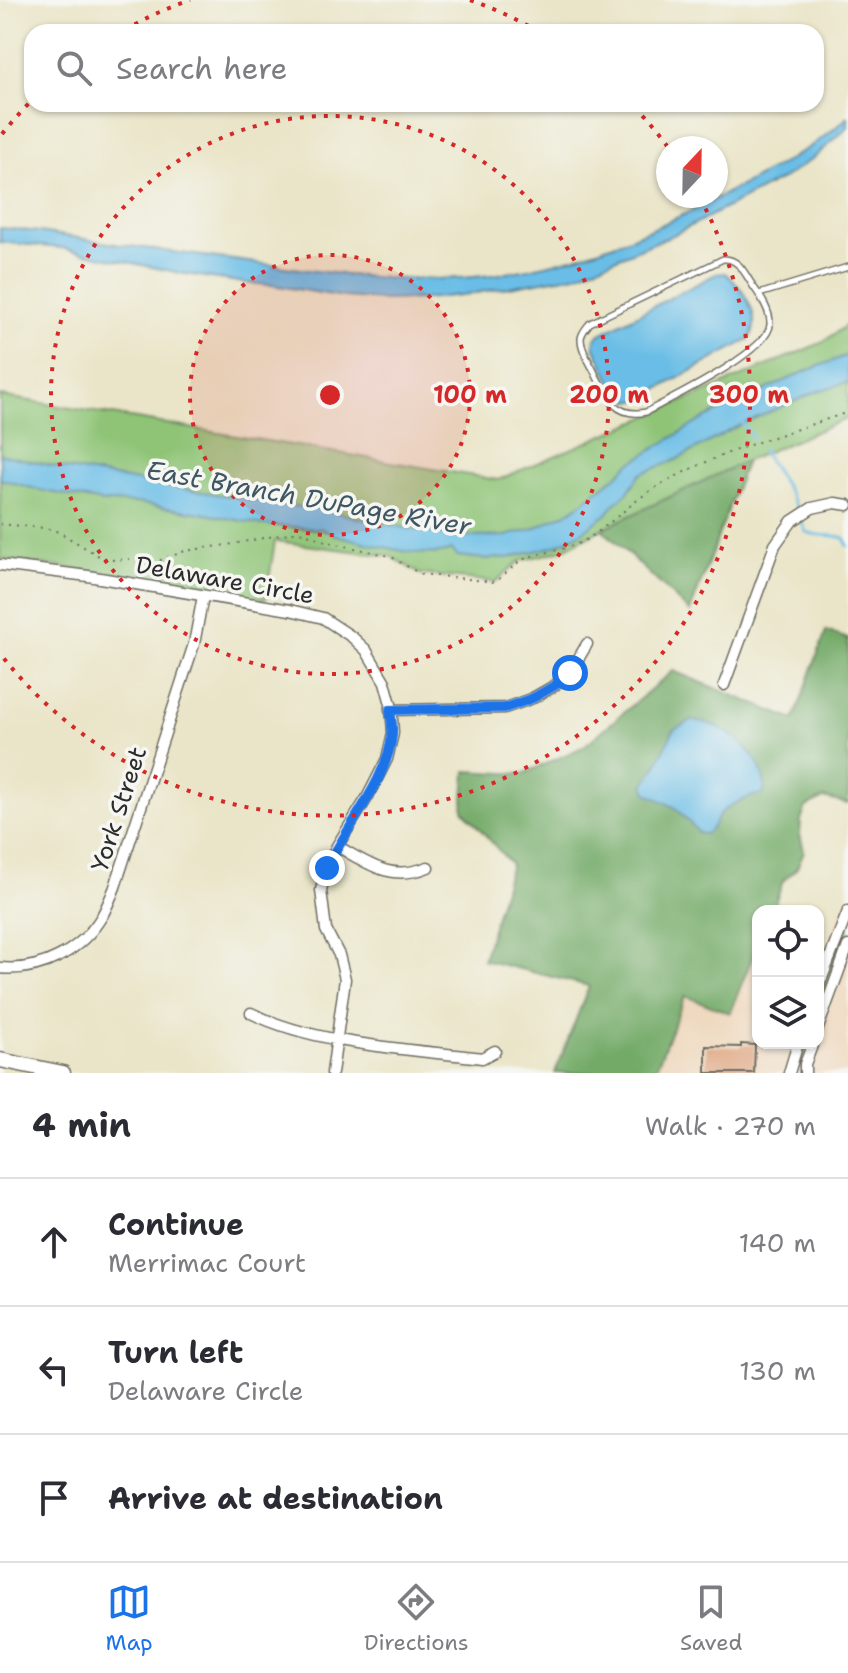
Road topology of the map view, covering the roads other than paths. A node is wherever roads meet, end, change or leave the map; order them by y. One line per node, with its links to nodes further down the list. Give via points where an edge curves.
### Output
1 (848, 267): 2 (lane)
2 (759, 294): 2 (lane, via 738,263 723,259 590,323 581,339 583,350 607,399 625,412 646,412 757,346 770,326)
3 (848, 505): 7 (street, via 812,508 792,521 775,545)
4 (0, 565): 5 (street, Delaware Circle)
5 (203, 596): 8 (street, Delaware Circle, via 323,618 366,650 385,682); 13 (street, York Street, via 194,644 101,917 61,957)
6 (587, 644): 8 (street, via 570,673 554,686 505,708)
7 (724, 685)
8 (390, 710): 9 (street, Delaware Circle, via 393,733 387,759)
9 (337, 846): 10 (street, via 397,874); 17 (street, Delaware Circle, via 321,890 326,930 345,979)
10 (428, 867)
11 (848, 911): 14 (street)
12 (848, 946): 15 (street)
13 (0, 968)
14 (822, 977)
15 (824, 1012)
16 (251, 1013): 17 (street, via 274,1025)
17 (336, 1039): 20 (street, via 482,1058); 23 (street, Delaware Circle)
18 (796, 1049): 24 (street)
19 (811, 1049): 25 (street)
20 (495, 1051)
21 (0, 1060): 22 (main road)
22 (63, 1073)
23 (332, 1073)
24 (789, 1073)
25 (805, 1073)

